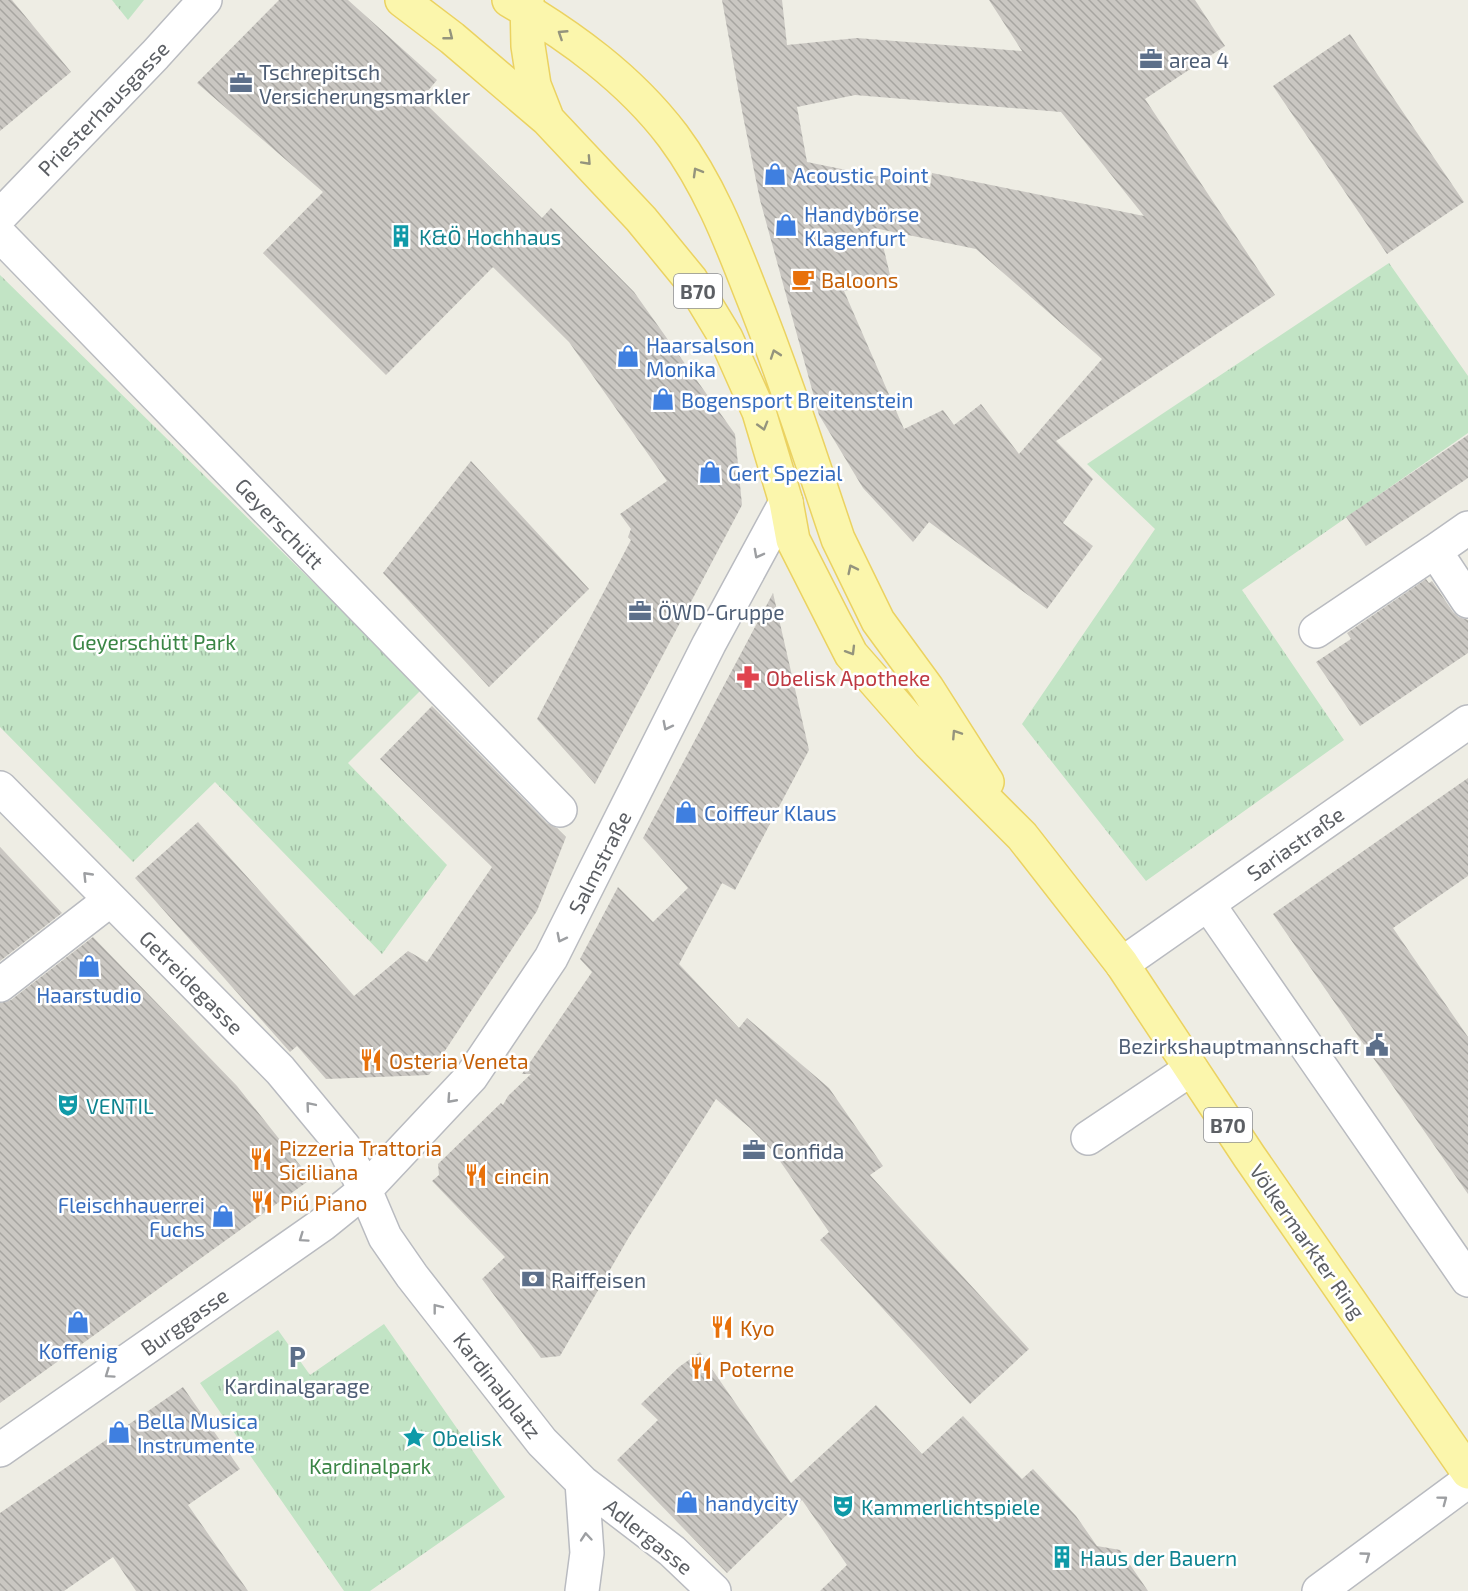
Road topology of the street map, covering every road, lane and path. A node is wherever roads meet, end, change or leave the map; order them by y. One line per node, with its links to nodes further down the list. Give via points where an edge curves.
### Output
1 (206, 0): 5 (street, Priesterhausgasse)
2 (402, 0): 4 (main road, B70, one-way to 4)
3 (521, 3): 4 (main road, B70, via 534,85); 15 (main road, Völkermarkter Ring / B70, one-way to 3, via 927,688 878,621 838,539 769,337 724,224 696,170 646,104 591,52)
4 (547, 119): 7 (main road, B70, one-way to 7, via 641,219 691,280 726,338 759,412)
5 (0, 216)
6 (0, 235): 14 (street, Geyerschütt)
7 (786, 502): 15 (main road, Völkermarkter Ring / B70, one-way to 15, via 793,540 851,654 929,743); 22 (street, Salmstraße, one-way to 22, via 709,644 551,958 471,1077)
8 (1468, 528): 9 (street)
9 (1434, 551): 10 (street); 11 (street)
10 (1468, 601)
11 (1316, 631)
12 (1468, 722): 17 (street, Sariastraße)
13 (0, 788): 16 (street, Getreidegasse, one-way to 13)
14 (560, 810)
15 (1022, 836): 18 (main road, Völkermarkter Ring / B70)
16 (110, 900): 19 (street); 22 (street, Getreidegasse, one-way to 16, via 344,1147 280,1070)
17 (1208, 904): 18 (street, Sariastraße); 23 (street)
18 (1122, 964): 20 (main road, Völkermarkter Ring / B70)
19 (0, 985)
20 (1191, 1069): 21 (street); 25 (main road, Völkermarkter Ring / B70)
21 (1088, 1138)
22 (365, 1190): 24 (street, Burggasse, one-way to 24, via 323,1224); 27 (street, Kardinalplatz, one-way to 22, via 542,1442 412,1276 385,1237)
23 (1468, 1280)
24 (0, 1450)
25 (1468, 1472)
26 (1468, 1481): 30 (street, one-way to 26)
27 (582, 1482): 28 (street, one-way to 27, via 587,1553); 29 (street, Adlergasse, via 672,1551)
28 (582, 1591)
29 (714, 1591)
30 (1319, 1591)

